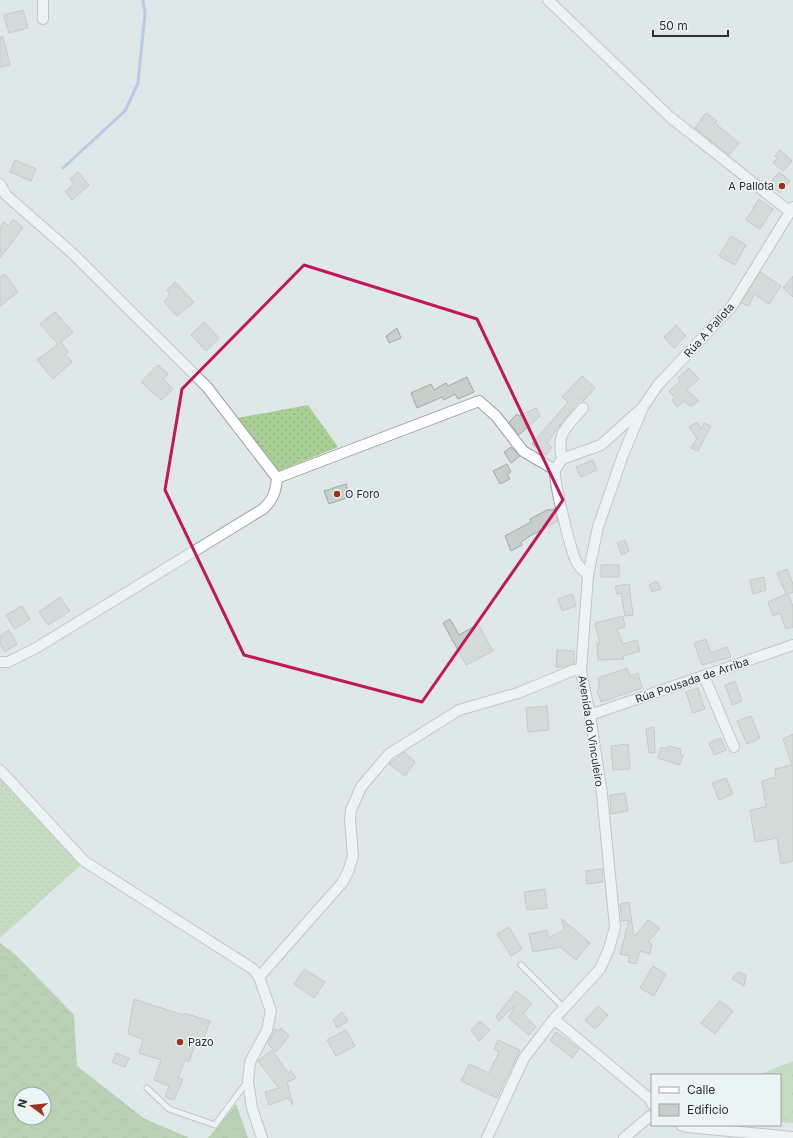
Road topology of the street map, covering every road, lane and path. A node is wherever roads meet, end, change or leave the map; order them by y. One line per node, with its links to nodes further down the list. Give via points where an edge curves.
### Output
1 (42, 0): 3 (street)
2 (548, 0): 5 (street, via 670,117)
3 (43, 19)
4 (0, 184): 10 (street, via 6,195 71,252 206,387)
5 (791, 209): 6 (street, Rúa A Pallota, via 732,306 658,385)
6 (643, 407): 8 (street, via 601,445); 11 (street, Avenida do Vinculeiro, via 598,527)
7 (583, 408): 8 (street, via 560,440)
8 (562, 459): 9 (street)
9 (555, 470): 10 (street, via 523,451 496,416 479,401); 11 (street, via 558,494 574,554 580,567)
10 (277, 478): 13 (street, via 277,487 271,502 263,509 36,648 8,662)
11 (588, 575): 14 (street, Avenida do Vinculeiro)
12 (793, 646): 15 (street, Rúa Pousada de Arriba)
13 (0, 662)
14 (581, 671): 16 (street, Avenida do Vinculeiro); 20 (street, via 574,670 518,693 459,710 389,754 361,787 351,810 353,856 342,883)
15 (704, 676): 16 (street, Rúa Pousada de Arriba); 17 (street)
16 (590, 714): 21 (street, Avenida do Vinculeiro, via 615,927 600,969)
17 (734, 747)
18 (0, 770): 20 (street, via 84,861 252,968)
19 (521, 965): 21 (lane)
20 (259, 977): 23 (street, via 271,1010 267,1030 250,1062)
21 (564, 1008): 22 (street, Avenida do Vinculeiro)
22 (554, 1019): 25 (street); 31 (street, Avenida do Vinculeiro, via 524,1058)
23 (248, 1081): 24 (lane, via 215,1125 169,1109); 30 (street, via 252,1108)
24 (147, 1088)
25 (651, 1102)
26 (651, 1106): 27 (street)
27 (651, 1117): 32 (street)
28 (684, 1126): 29 (street)
29 (793, 1137)
30 (262, 1138)
31 (487, 1138)
32 (624, 1138)

